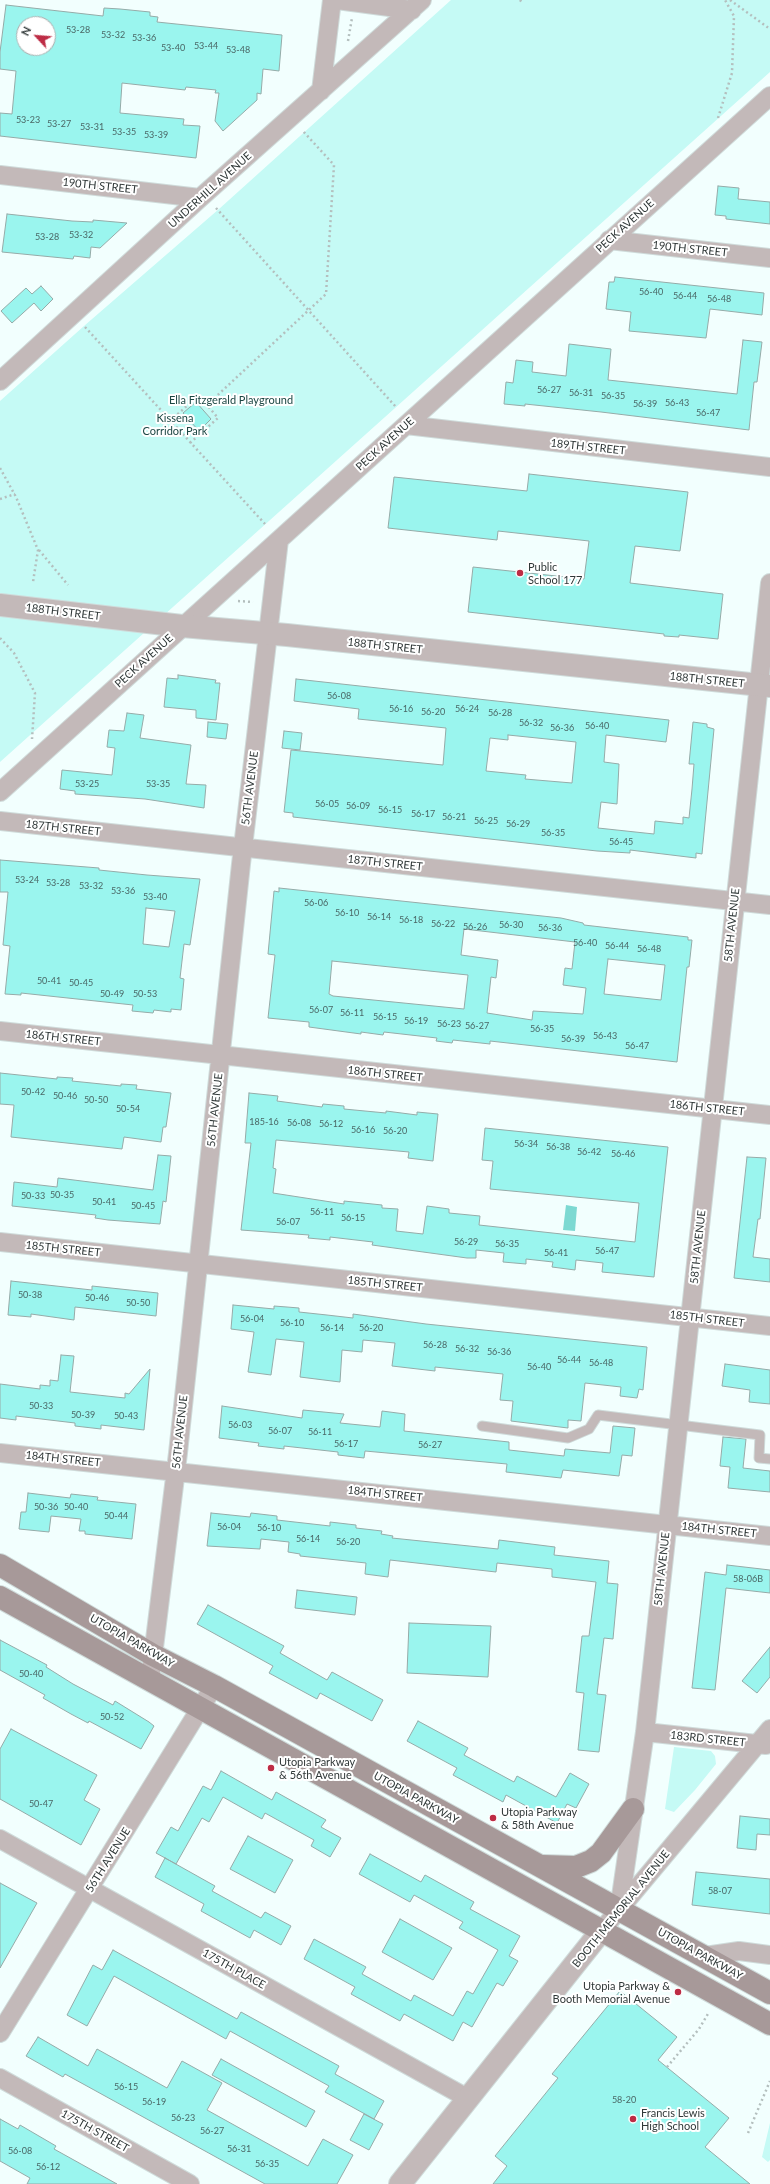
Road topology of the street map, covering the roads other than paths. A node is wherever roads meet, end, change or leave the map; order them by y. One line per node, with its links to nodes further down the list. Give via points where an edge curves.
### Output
1 (332, 0): 4 (street)
2 (337, 0): 3 (street)
3 (417, 5): 4 (street, UNDERHILL AVENUE)
4 (321, 91): 7 (street, UNDERHILL AVENUE)
5 (770, 96): 8 (street, PECK AVENUE)
6 (0, 175): 7 (street, 190TH STREET)
7 (200, 198): 10 (street, UNDERHILL AVENUE)
8 (609, 240): 9 (street, 190TH STREET); 11 (street, PECK AVENUE)
9 (770, 258)
10 (0, 381)
11 (406, 425): 12 (street, 189TH STREET); 13 (street, PECK AVENUE)
12 (770, 467)
13 (279, 540): 16 (street, PECK AVENUE); 17 (street, 56TH AVENUE)
14 (770, 583): 18 (street, 58TH AVENUE)
15 (0, 604): 16 (street, 188TH STREET)
16 (182, 626): 17 (street, 188TH STREET); 19 (street, PECK AVENUE)
17 (268, 633): 18 (street, 188TH STREET); 21 (street, 56TH AVENUE)
18 (764, 686): 22 (street, 58TH AVENUE)
19 (0, 792)
20 (0, 821): 21 (street, 187TH STREET)
21 (243, 848): 22 (street, 187TH STREET); 25 (street, 56TH AVENUE)
22 (735, 901): 23 (street, 187TH STREET); 26 (street, 58TH AVENUE)
23 (770, 905)
24 (0, 1031): 25 (street, 186TH STREET)
25 (220, 1056): 26 (street, 186TH STREET); 29 (street, 56TH AVENUE)
26 (712, 1109): 27 (street, 186TH STREET); 30 (street, 58TH AVENUE)
27 (770, 1115)
28 (0, 1242): 29 (street, 185TH STREET)
29 (198, 1263): 30 (street, 185TH STREET); 36 (street, 56TH AVENUE)
30 (690, 1316): 31 (street, 185TH STREET); 33 (street, 58TH AVENUE)
31 (770, 1326)
32 (482, 1426): 33 (lane, via 568,1438 589,1429 598,1415)
33 (678, 1426): 35 (lane, via 760,1435 759,1458); 37 (street, 58TH AVENUE)
34 (0, 1453): 36 (street, 184TH STREET)
35 (770, 1459)
36 (176, 1471): 37 (street, 184TH STREET); 41 (street, 56TH AVENUE)
37 (667, 1524): 38 (street, 184TH STREET); 46 (street, 58TH AVENUE)
38 (770, 1536)
39 (0, 1565): 41 (main road, UTOPIA PARKWAY)
40 (0, 1597): 42 (main road)
41 (153, 1655): 42 (street, 56TH AVENUE); 43 (main road, UTOPIA PARKWAY)
42 (150, 1680): 44 (main road)
43 (214, 1686): 44 (street, 56TH AVENUE); 50 (main road, UTOPIA PARKWAY)
44 (202, 1708): 51 (street, 56TH AVENUE); 53 (main road)
45 (770, 1729): 47 (street, BOOTH MEMORIAL AVENUE)
46 (645, 1732): 47 (street, 183RD STREET); 48 (street, 58TH AVENUE)
47 (764, 1745): 52 (street, BOOTH MEMORIAL AVENUE)
48 (633, 1809): 50 (main road, via 606,1848 591,1861 576,1867); 52 (street, 58TH AVENUE)
49 (0, 1839): 51 (street, 175TH PLACE)
50 (540, 1866): 52 (main road, UTOPIA PARKWAY)
51 (89, 1889): 58 (street, 56TH AVENUE); 60 (street, 175TH PLACE)
52 (619, 1910): 53 (street, BOOTH MEMORIAL AVENUE); 55 (main road, UTOPIA PARKWAY)
53 (602, 1930): 57 (main road); 60 (street, BOOTH MEMORIAL AVENUE)
54 (770, 1955): 55 (street, via 739,1951)
55 (705, 1956): 56 (main road, UTOPIA PARKWAY)
56 (770, 1993)
57 (770, 2024)
58 (0, 2033)
59 (0, 2078): 61 (street, 175TH STREET)
60 (469, 2099): 62 (street, BOOTH MEMORIAL AVENUE)
61 (190, 2184)
62 (400, 2184)

